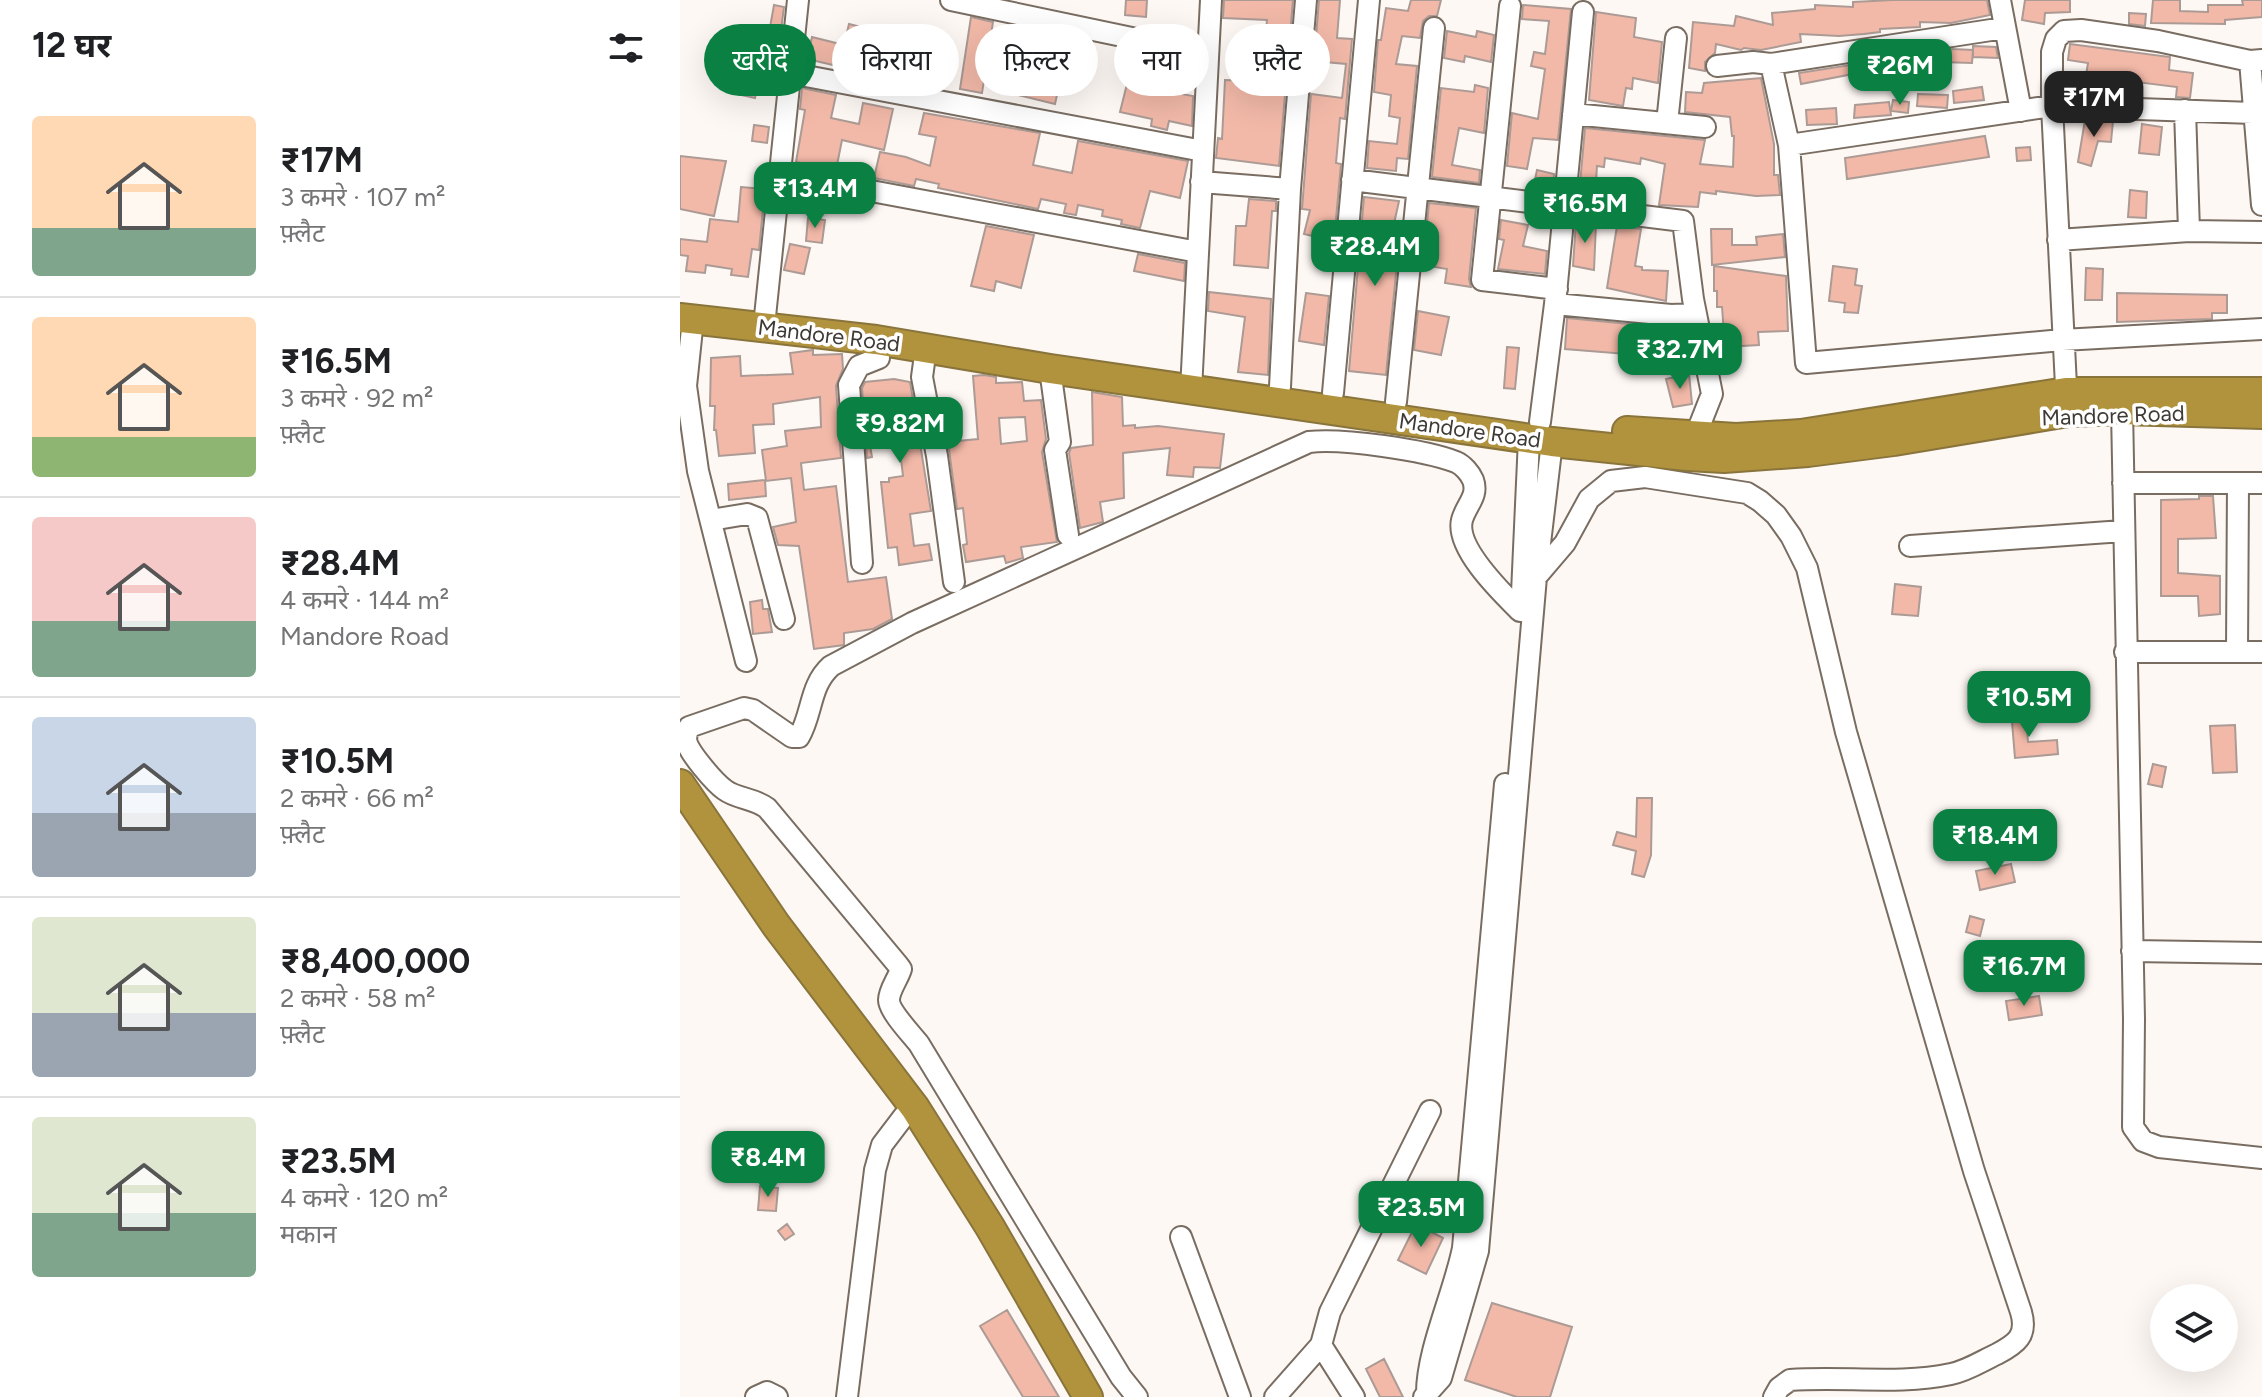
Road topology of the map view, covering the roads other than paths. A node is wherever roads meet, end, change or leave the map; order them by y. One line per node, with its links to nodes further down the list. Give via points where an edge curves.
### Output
1 (798, 0): 9 (street)
2 (951, 0): 12 (street)
3 (1211, 0): 13 (street)
4 (1306, 0): 34 (street)
5 (1369, 0): 31 (street)
6 (2000, 0): 11 (street)
7 (1510, 6): 35 (street)
8 (1583, 12): 25 (street)
9 (795, 24)
10 (1434, 28): 33 (street)
11 (2004, 28): 16 (street); 23 (street)
12 (1114, 34)
13 (1209, 36)
14 (1676, 38): 26 (street)
15 (2256, 61): 21 (street, via 2158,41 2064,31 2052,52); 24 (street)
16 (1771, 64): 17 (street); 28 (street)
17 (1717, 66)
18 (816, 78): 29 (street)
19 (788, 96): 30 (street)
20 (1206, 96): 29 (street)
21 (2052, 106): 22 (street); 23 (street); 40 (street)
22 (2185, 110): 24 (street); 38 (street)
23 (2021, 111): 28 (street)
24 (2253, 113): 36 (street)
25 (1573, 114): 26 (street); 37 (street)
26 (1667, 123): 27 (street)
27 (1705, 127)
28 (1789, 145): 48 (street, via 1806,363)
29 (1203, 151): 32 (street)
30 (780, 174): 41 (street); 45 (street)
31 (1352, 180): 33 (street); 54 (street)
32 (1201, 182): 34 (street); 41 (street)
33 (1418, 188): 35 (street); 55 (street)
34 (1290, 189): 52 (street)
35 (1489, 197): 37 (street); 42 (street, via 1482,280)
36 (2262, 205)
37 (1565, 206): 42 (street); 44 (street, via 1683,221)
38 (2189, 231): 39 (street); 40 (street)
39 (2262, 232)
40 (2058, 240): 48 (street)
41 (1198, 252): 51 (street)
42 (1556, 297): 44 (street, via 1671,315); 59 (street)
43 (684, 312): 45 (highway, Mandore Road); 64 (street, via 686,386)
44 (1696, 314): 60 (street, via 1712,394)
45 (765, 316): 47 (highway, Mandore Road); 51 (highway, Mandore Road)
46 (2262, 329): 48 (street)
47 (876, 340): 49 (highway, Mandore Road); 69 (street, via 879,358 859,366 849,385)
48 (2062, 340): 56 (street)
49 (926, 348): 50 (highway, Mandore Road); 71 (street, via 922,377)
50 (1050, 369): 51 (highway, Mandore Road); 66 (street)
51 (1191, 381): 52 (highway, Mandore Road); 59 (highway, Mandore Road)
52 (1280, 387): 54 (highway, Mandore Road)
53 (2262, 392): 56 (highway, Mandore Road)
54 (1333, 393): 55 (highway, Mandore Road)
55 (1396, 402): 59 (highway, Mandore Road)
56 (2067, 402): 57 (highway, Mandore Road); 59 (highway, Mandore Road, via 1894,441 1724,458); 60 (highway, Mandore Road, via 1801,434)
57 (2122, 410): 58 (highway, Mandore Road); 61 (street)
58 (2262, 414)
59 (1540, 434): 60 (highway, Mandore Road); 67 (street)
60 (1695, 437)
61 (2123, 483): 62 (street); 65 (street)
62 (2238, 483): 63 (street); 75 (street)
63 (2262, 483)
64 (711, 520): 73 (street, via 747,514 757,518); 77 (street)
65 (2123, 531): 68 (street); 74 (street)
66 (1068, 535)
67 (1533, 537): 70 (street); 72 (street)
68 (1910, 546)
69 (862, 563)
70 (1536, 577): 86 (street); 88 (street, via 1556,557 1599,489 1633,477 1747,493 1776,515 1807,568 1846,732 2024,1328 2011,1347 1952,1374 1790,1380)
71 (954, 582)
72 (1520, 611): 86 (street); 95 (street, via 1487,579 1462,534 1460,525 1475,487 1460,464 1401,449 1309,442 912,623 831,666 813,690 799,737 744,708 689,727 690,749 710,775 725,790 767,808 901,969 889,997 892,1008)
73 (784, 619)
74 (2125, 652): 75 (street); 80 (street)
75 (2237, 652): 76 (street)
76 (2262, 652)
77 (746, 661)
78 (680, 784): 94 (highway, via 776,925 915,1108)
79 (680, 808): 83 (highway, via 767,935)
80 (2132, 951): 81 (street); 84 (street, via 2133,1127 2143,1141 2159,1147)
81 (2262, 953)
82 (1430, 1111): 87 (street, via 1352,1263)
83 (904, 1116): 92 (street, via 882,1145 875,1170); 93 (highway)
84 (2262, 1158)
85 (1181, 1237): 96 (street)
86 (1470, 1249): 89 (street, via 1427,1374)
87 (1321, 1345): 97 (street); 98 (street)
88 (1775, 1394)
89 (1426, 1395)
90 (756, 1397): 91 (street, via 767,1392)
91 (777, 1397)
92 (847, 1397)
93 (1071, 1397)
94 (1088, 1397)
95 (1137, 1397)
96 (1240, 1397)
97 (1275, 1397)
98 (1354, 1397)

